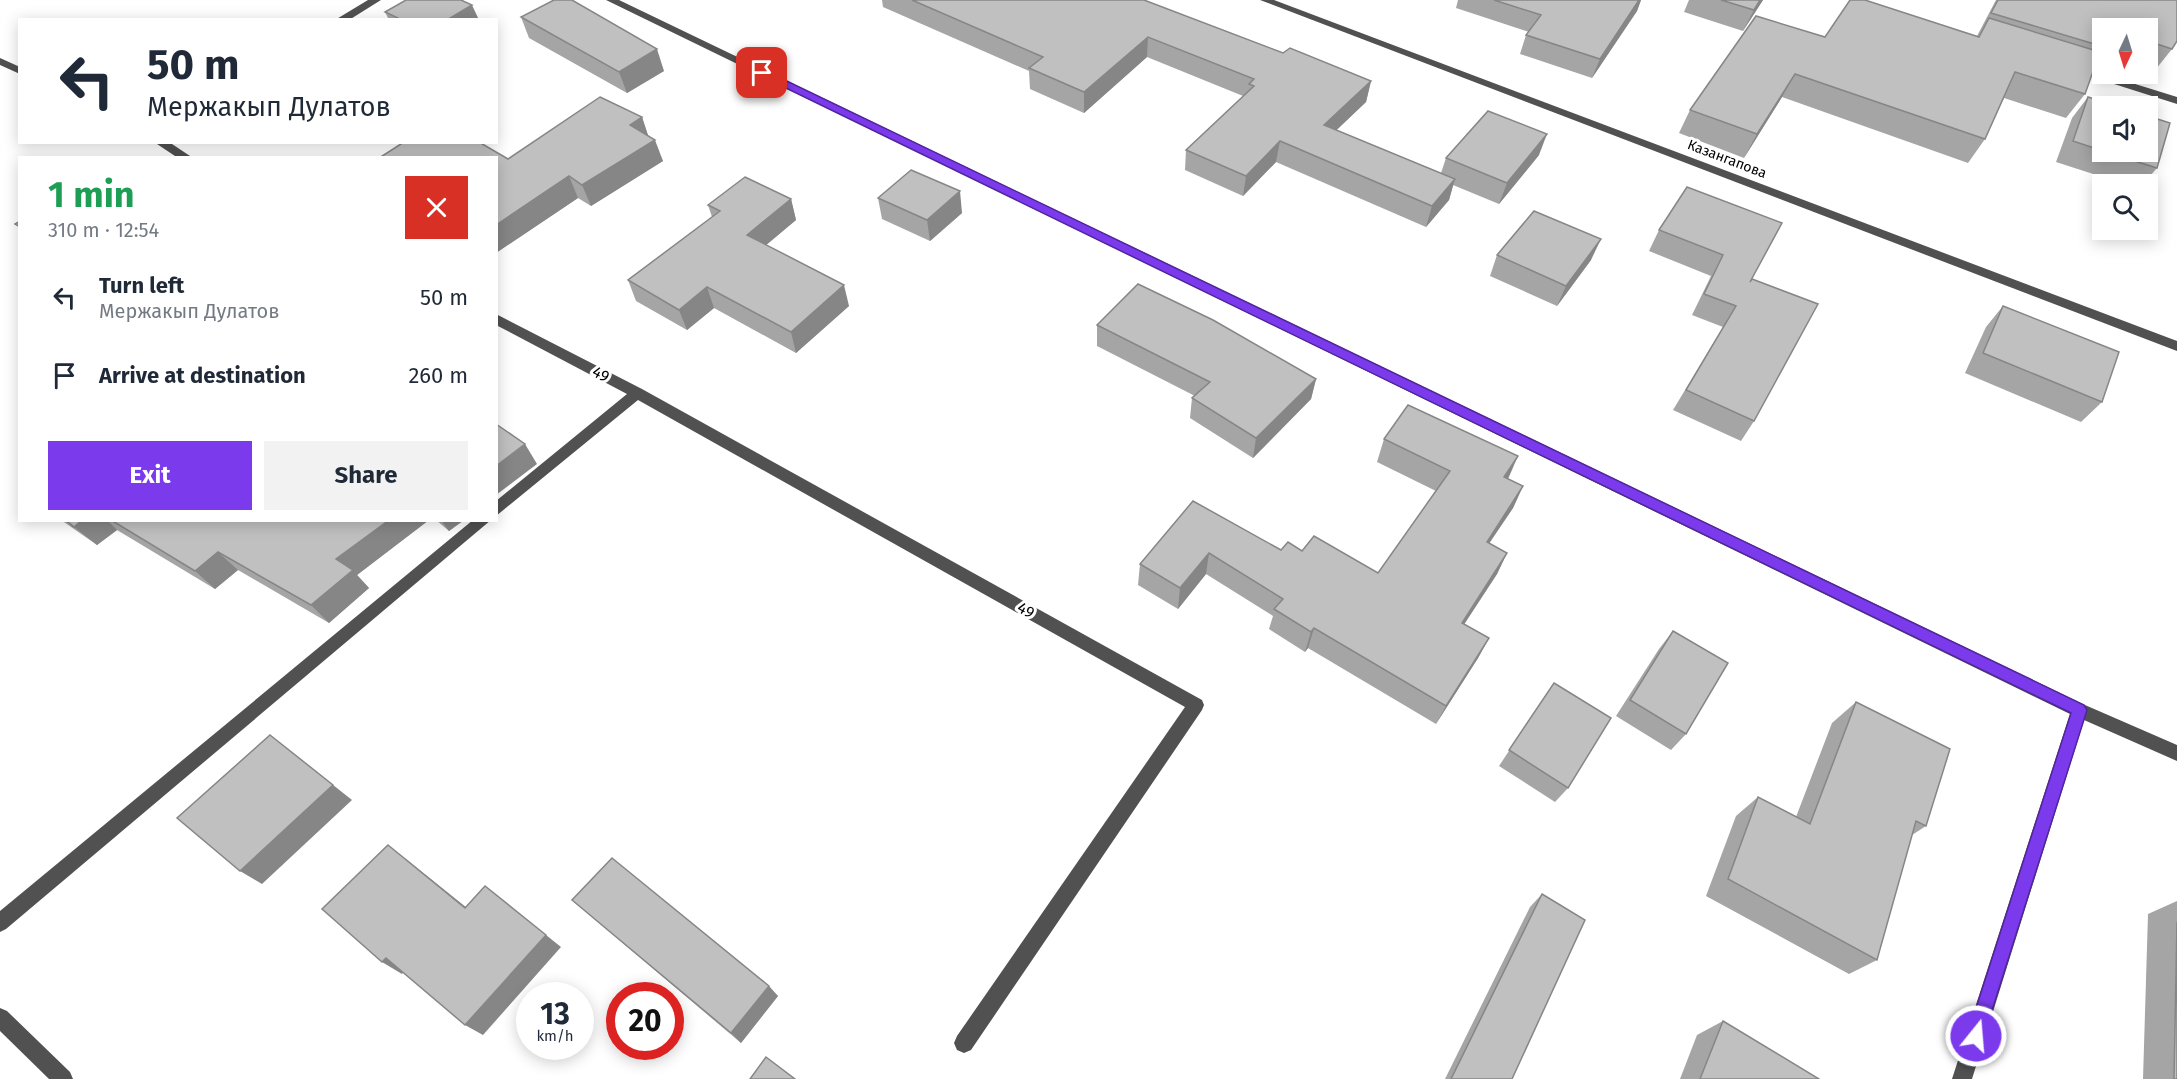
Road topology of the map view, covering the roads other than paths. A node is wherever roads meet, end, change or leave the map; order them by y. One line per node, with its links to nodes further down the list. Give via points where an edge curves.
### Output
1 (376, 0): 4 (street)
2 (611, 0): 16 (street)
3 (1265, 0): 12 (street, Казангапова)
4 (344, 18)
5 (0, 61): 7 (street)
6 (2066, 66): 8 (street)
7 (18, 70)
8 (2177, 101)
9 (163, 144): 10 (street)
10 (184, 156)
11 (498, 320): 13 (street, 49)
12 (2177, 346)
13 (637, 393): 14 (street); 20 (street, 49, via 1196,705)
14 (498, 508)
15 (482, 522): 18 (street)
16 (2079, 710): 17 (street); 22 (street)
17 (2177, 753)
18 (0, 923)
19 (0, 1018): 21 (street)
20 (964, 1043)
21 (63, 1079)
22 (1962, 1079)

